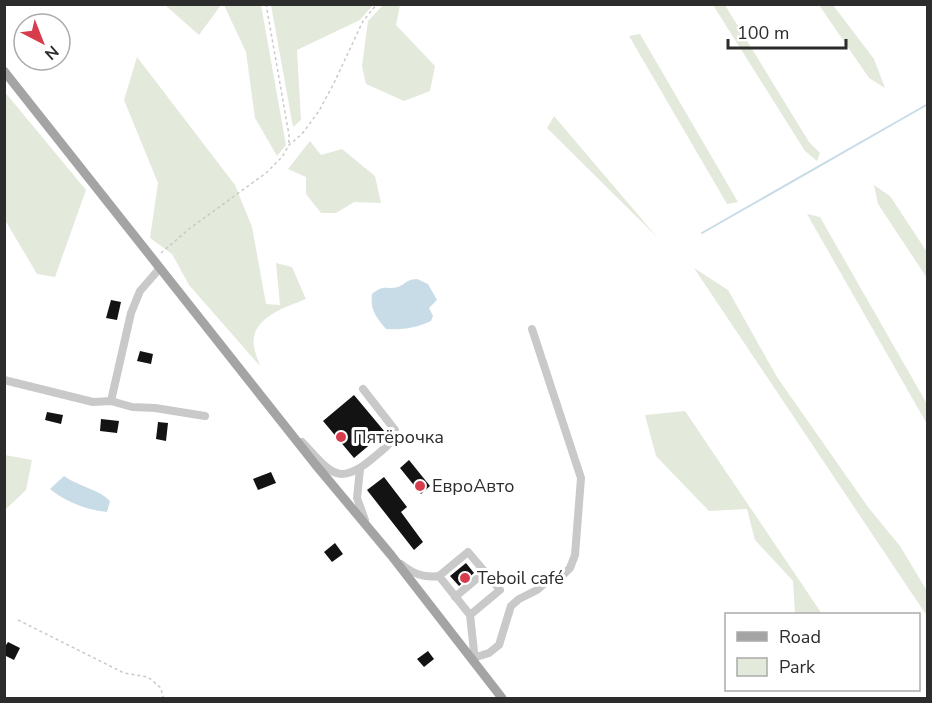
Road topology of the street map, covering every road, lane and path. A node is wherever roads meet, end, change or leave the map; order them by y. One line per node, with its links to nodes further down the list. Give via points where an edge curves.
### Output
1 (266, 4): 4 (path)
2 (377, 4): 4 (path, via 363,21 319,111)
3 (4, 71): 5 (main road)
4 (289, 145): 5 (path, via 266,173 189,229)
5 (156, 264): 9 (lane, via 131,313); 11 (main road)
6 (532, 329): 20 (lane, via 581,478 575,555 562,576 511,606 499,645)
7 (4, 380): 9 (lane, via 93,402)
8 (363, 389): 12 (lane, via 395,430 392,443)
9 (111, 401): 10 (lane)
10 (205, 416)
11 (277, 416): 12 (lane, via 329,469 343,475); 13 (main road)
12 (360, 469): 13 (lane, via 357,498)
13 (374, 534): 14 (main road)
14 (391, 555): 16 (lane, via 416,574); 21 (main road)
15 (484, 572): 16 (lane, via 468,552); 17 (lane); 18 (lane, via 500,590)
16 (439, 576): 17 (lane)
17 (455, 597): 18 (lane)
18 (470, 615): 20 (lane)
19 (18, 620): 22 (path, via 124,673 148,678 161,688)
20 (473, 658): 21 (lane)
21 (480, 670): 23 (main road)
22 (163, 699)
23 (502, 699)

